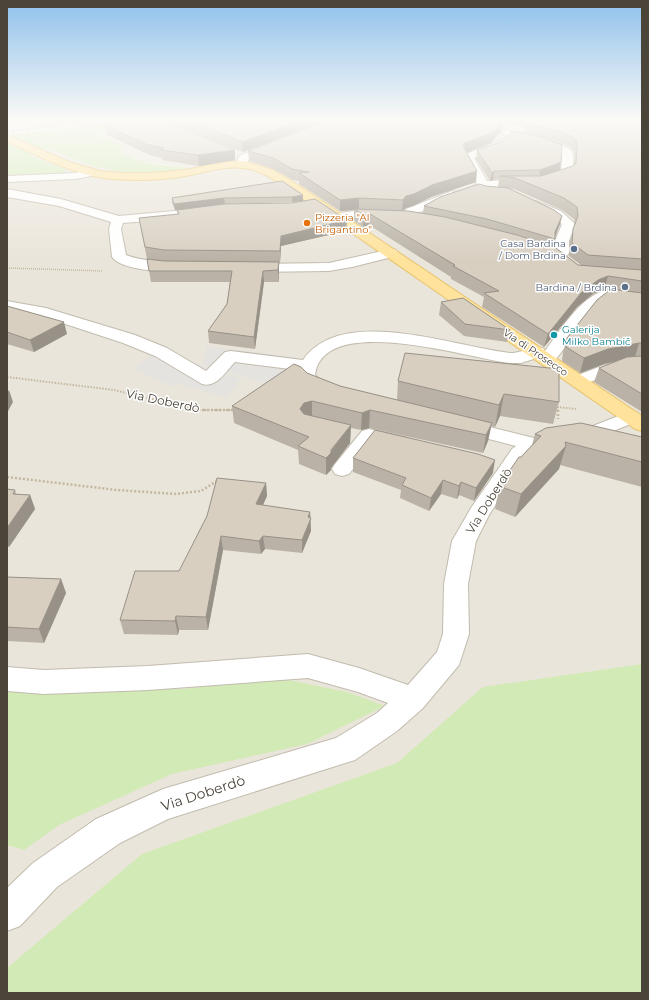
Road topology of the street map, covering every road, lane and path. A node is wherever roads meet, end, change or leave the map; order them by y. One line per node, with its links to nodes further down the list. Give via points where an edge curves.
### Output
1 (75, 168): 6 (main road, Via di Prosecco)
2 (212, 168): 6 (main road, Via di Prosecco, via 145,176)
3 (255, 168): 10 (main road, Via di Prosecco)
4 (473, 168): 8 (street)
5 (567, 168): 8 (street, via 566,174 545,182 516,182)
6 (93, 173): 7 (street)
7 (7, 179)
8 (475, 188): 13 (street, via 410,212); 18 (street, via 509,192 557,214 568,223 568,227 562,241 562,253 553,254)
9 (7, 193): 15 (street, via 61,203)
10 (317, 204): 11 (street); 14 (main road, Via di Prosecco)
11 (298, 207)
12 (219, 210): 15 (street)
13 (407, 216): 14 (street); 16 (street)
14 (337, 217): 17 (main road, Via di Prosecco)
15 (118, 220): 19 (street, via 115,229 119,257 147,265)
16 (430, 220)
17 (391, 254): 21 (street, via 329,267); 25 (main road, Via di Prosecco)
18 (570, 264)
19 (193, 267)
20 (7, 268): 22 (path)
21 (237, 268)
22 (105, 272)
23 (642, 301): 25 (street, via 599,291 586,309)
24 (7, 306): 27 (street, via 40,311 129,339 161,352 208,380 231,356)
25 (542, 356): 27 (street, via 519,358 398,337 371,336 345,339 328,345 316,354); 29 (main road, Via di Prosecco)
26 (642, 364): 29 (street, via 606,370)
27 (307, 366): 30 (street, via 306,376 314,385)
28 (7, 377): 31 (path, Via Doberdò, via 114,390 200,410)
29 (578, 381): 33 (main road, Via di Prosecco)
30 (340, 395)
31 (238, 410)
32 (558, 420): 35 (path, via 558,407)
33 (636, 421): 35 (street, Via Doberdò)
34 (445, 423): 38 (street)
35 (582, 423): 38 (street, Via Doberdò); 39 (street, Via Doberdò)
36 (343, 434): 37 (street)
37 (366, 439): 40 (street, via 369,435); 41 (street)
38 (534, 444): 45 (street, Via Doberdò, via 501,465 464,541 456,584 456,634 449,657)
39 (615, 445)
40 (416, 446)
41 (342, 469)
42 (7, 477): 43 (path, via 176,494 200,491)
43 (217, 481)
44 (7, 679): 45 (street, via 44,682 148,678 308,666 360,680)
45 (413, 699): 46 (street, Via Doberdò, via 387,722 344,750 163,805 108,830 45,875)
46 (7, 913)

